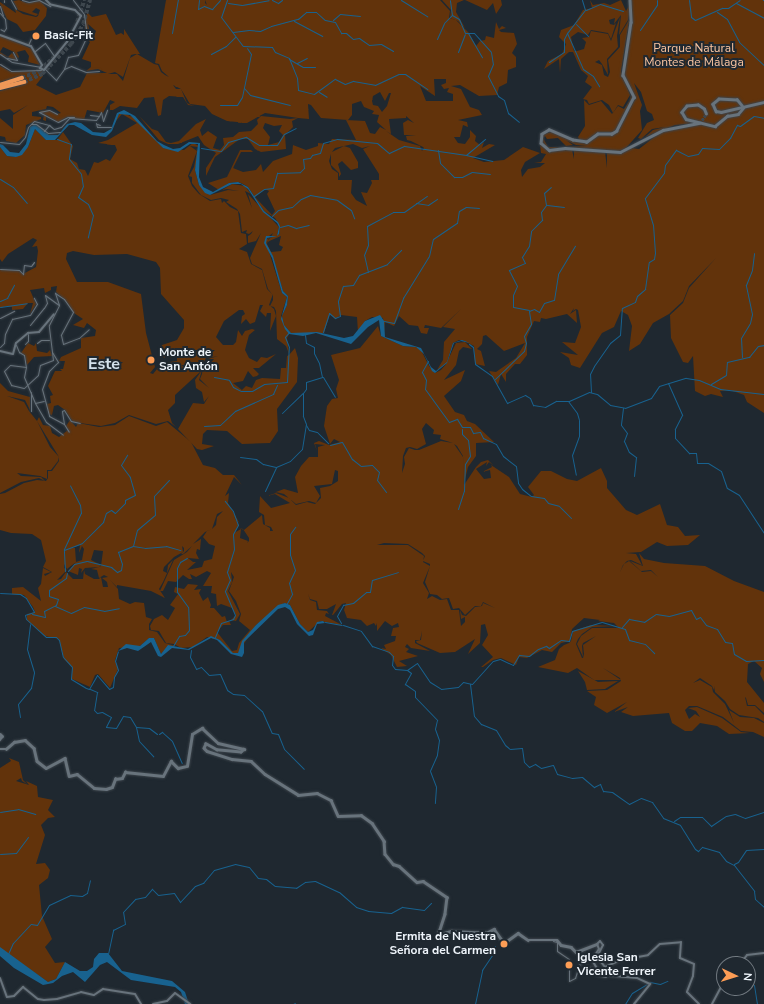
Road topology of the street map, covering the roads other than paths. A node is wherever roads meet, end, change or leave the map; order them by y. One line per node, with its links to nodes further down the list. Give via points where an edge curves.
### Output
1 (11, 0): 8 (street)
2 (22, 0): 6 (street, via 39,0)
3 (46, 0): 6 (street)
4 (73, 0): 13 (street, via 84,14)
5 (630, 0): 40 (main road, via 631,22 623,76 634,97 617,131 612,134 598,134 587,142 573,140 550,129 544,132 541,140 544,146 549,150 565,148 620,152 663,130)
6 (50, 5): 9 (street); 12 (street, via 71,9)
7 (0, 6): 11 (street)
8 (16, 9)
9 (50, 10)
10 (0, 13): 11 (street)
11 (3, 16): 14 (street, via 6,28 4,31)
12 (79, 18): 13 (street); 23 (street, via 67,42)
13 (84, 20): 27 (street, via 87,36 78,55 68,57)
14 (0, 29)
15 (34, 32): 17 (street)
16 (0, 35): 17 (street)
17 (28, 45): 18 (street)
18 (33, 48): 19 (street); 20 (street)
19 (38, 49): 20 (street); 23 (street, via 45,44)
20 (34, 51): 26 (street)
21 (13, 52): 24 (street, via 17,60)
22 (0, 54): 24 (street)
23 (54, 56): 26 (street)
24 (5, 57): 26 (street, via 12,62)
25 (1, 65): 26 (street, via 13,71)
26 (43, 67): 27 (street, via 56,80)
27 (64, 69): 28 (street, via 74,66 86,72)
28 (99, 71)
29 (0, 85): 30 (highway, via 23,80)
30 (0, 88)
31 (764, 102): 34 (main road, via 721,112 716,111 713,104 719,99 737,100 742,107 738,114 727,116 715,126 686,119 682,112 687,106 698,105)
32 (107, 110): 36 (street, via 103,121 101,112)
33 (57, 114): 37 (street, via 49,110 39,112 58,122 68,117)
34 (706, 114)
35 (90, 115): 36 (street)
36 (99, 116): 38 (street)
37 (75, 118): 38 (street); 42 (street, via 67,119 57,128)
38 (96, 120): 39 (street)
39 (96, 123): 43 (street); 44 (street, via 97,127)
40 (699, 123)
41 (30, 124): 42 (street, via 36,121); 45 (street, via 36,124); 47 (street, via 19,144)
42 (49, 125): 45 (street)
43 (100, 125)
44 (111, 127)
45 (44, 132): 46 (street)
46 (60, 132)
47 (0, 142)
48 (35, 260): 49 (street, via 32,265 24,265 23,274 19,270)
49 (0, 269)
50 (34, 298): 62 (street, via 36,304 30,315 12,319 4,343)
51 (59, 305): 53 (street); 55 (street, via 45,295 47,303); 56 (street, via 55,293 64,299 73,312 61,335 63,344 79,338)
52 (14, 310): 54 (street)
53 (54, 314): 57 (street, via 37,333); 58 (street, via 49,325)
54 (0, 318)
55 (30, 325)
56 (89, 329)
57 (28, 333): 59 (street); 61 (street, via 28,341)
58 (50, 340): 60 (street, via 40,340); 64 (street)
59 (16, 343): 63 (street, via 13,354); 65 (street, via 18,350 24,355)
60 (37, 343)
61 (25, 344)
62 (0, 347)
63 (0, 351)
64 (51, 352): 66 (street, via 53,360 40,365 38,375); 68 (street, via 58,362 50,369 44,382 42,389)
65 (26, 366): 66 (street, via 24,378); 66 (street, via 10,365 4,370 11,385 23,388)
66 (28, 384): 67 (street)
67 (31, 391): 69 (street); 70 (street)
68 (45, 400): 69 (street); 72 (street, via 50,418)
69 (34, 403): 74 (street, via 46,422)
70 (31, 411)
71 (80, 423): 72 (street, via 71,421 64,410)
72 (64, 424): 73 (street)
73 (70, 432)
74 (63, 435)
75 (0, 734): 76 (main road)
76 (0, 739)
77 (0, 749): 78 (main road, via 6,749 14,742 25,740 34,748 37,761 46,768 65,758 69,776 77,774 94,788 106,789 112,787 115,779 122,778 125,772 162,776 165,775 171,761 178,768 187,766 192,734 202,728 218,743 244,750 217,750 206,744 204,748 207,751 232,759 251,761 264,774 298,795 317,793 331,800 338,816 360,815 372,823 384,841 385,854 393,864 417,882 424,881 447,897 438,935 451,931 486,933 494,929 504,943 518,932 526,939)
78 (545, 939): 79 (main road, via 558,940 561,945 571,947 576,952 585,946); 82 (street, via 557,942 557,951 568,955 569,981 575,978 580,963 592,968 596,976)
79 (597, 944): 82 (street, via 599,948 592,960 599,972); 88 (street, via 603,942 597,957 607,967 621,960 648,955 660,944 681,942 680,958 694,964 687,992)
80 (764, 953): 81 (street)
81 (746, 956)
82 (606, 977): 87 (street, via 620,975 648,981 650,984)
83 (0, 978): 84 (street, via 7,997 14,996 23,987 38,999 44,1000 81,992 94,995 103,989 135,994)
84 (141, 1004)
85 (154, 1004): 86 (street, via 176,994)
86 (190, 1004)
87 (634, 1004)
88 (699, 1004)

